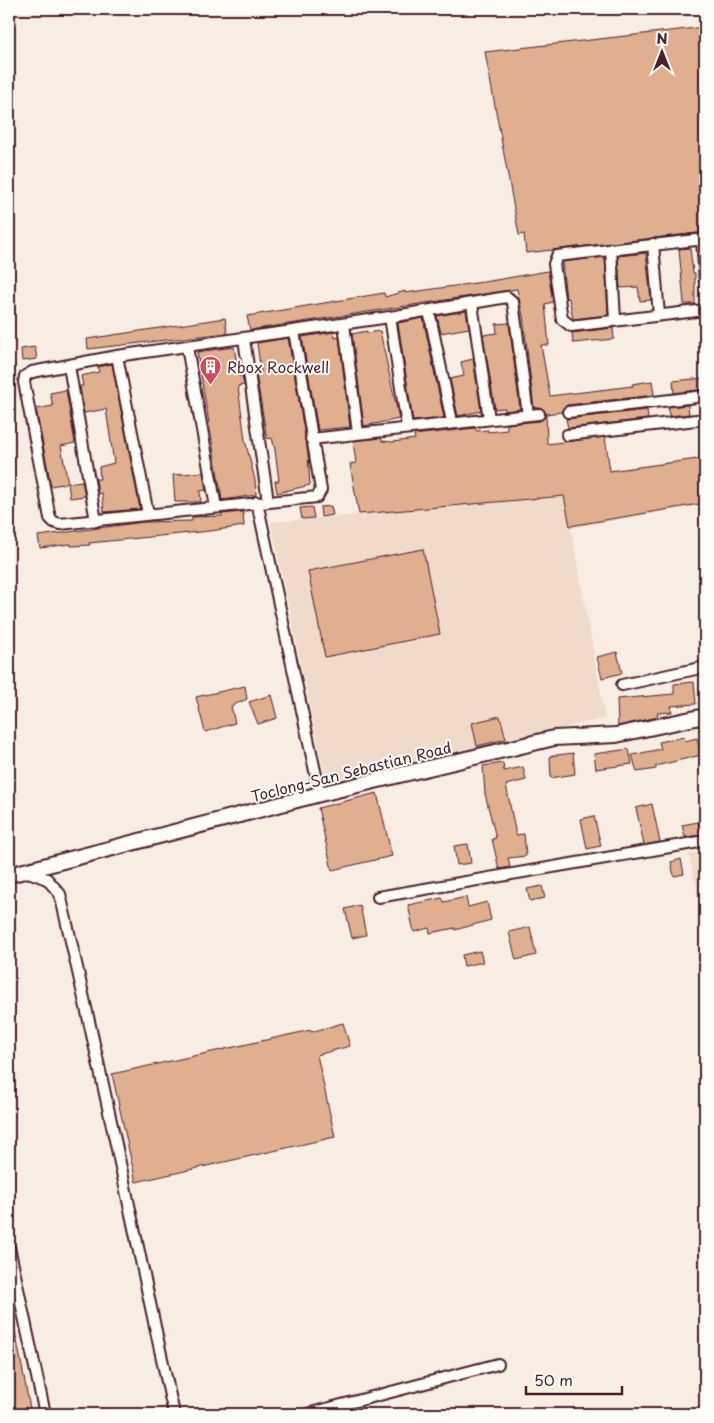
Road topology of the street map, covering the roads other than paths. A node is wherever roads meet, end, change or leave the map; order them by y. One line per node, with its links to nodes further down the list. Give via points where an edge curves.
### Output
1 (704, 239): 2 (street); 4 (street)
2 (653, 244): 3 (street); 8 (street)
3 (611, 248): 10 (street); 10 (street, via 557,256 554,264 565,324)
4 (705, 281)
5 (472, 304): 7 (street); 19 (street); 19 (street, via 511,298 534,414)
6 (705, 310): 8 (street)
7 (430, 311): 9 (street); 21 (street)
8 (660, 315): 10 (street)
9 (390, 317): 11 (street); 22 (street)
10 (615, 320)
11 (344, 324): 12 (street); 23 (street)
12 (294, 331): 13 (street); 25 (street)
13 (244, 339): 14 (street); 26 (street)
14 (187, 347): 15 (street); 28 (street)
15 (117, 356): 16 (street); 29 (street)
16 (69, 366): 30 (street); 30 (street, via 32,372 25,376 24,382 50,518 60,524)
17 (705, 396): 18 (street)
18 (568, 412)
19 (489, 419): 21 (street)
20 (705, 419): 24 (street)
21 (452, 422): 22 (street)
22 (407, 428): 23 (street)
23 (358, 433): 25 (street)
24 (567, 435)
25 (311, 438): 26 (street, via 320,494 317,497)
26 (268, 501): 27 (street)
27 (257, 502): 28 (street); 34 (street)
28 (216, 507): 29 (street)
29 (148, 514): 30 (street)
30 (96, 521)
31 (705, 667): 32 (street)
32 (622, 685)
33 (705, 716): 34 (street, Toclong-San Sebastian Road, via 622,734 554,738)
34 (320, 794): 36 (street, Toclong-San Sebastian Road)
35 (705, 841): 38 (street)
36 (26, 871): 37 (street, Toclong-San Sebastian Road); 42 (street, via 47,878 60,894)
37 (9, 875)
38 (378, 897)
39 (9, 1247): 41 (street)
40 (498, 1364): 43 (street)
41 (45, 1414)
42 (174, 1414)
43 (307, 1414)

